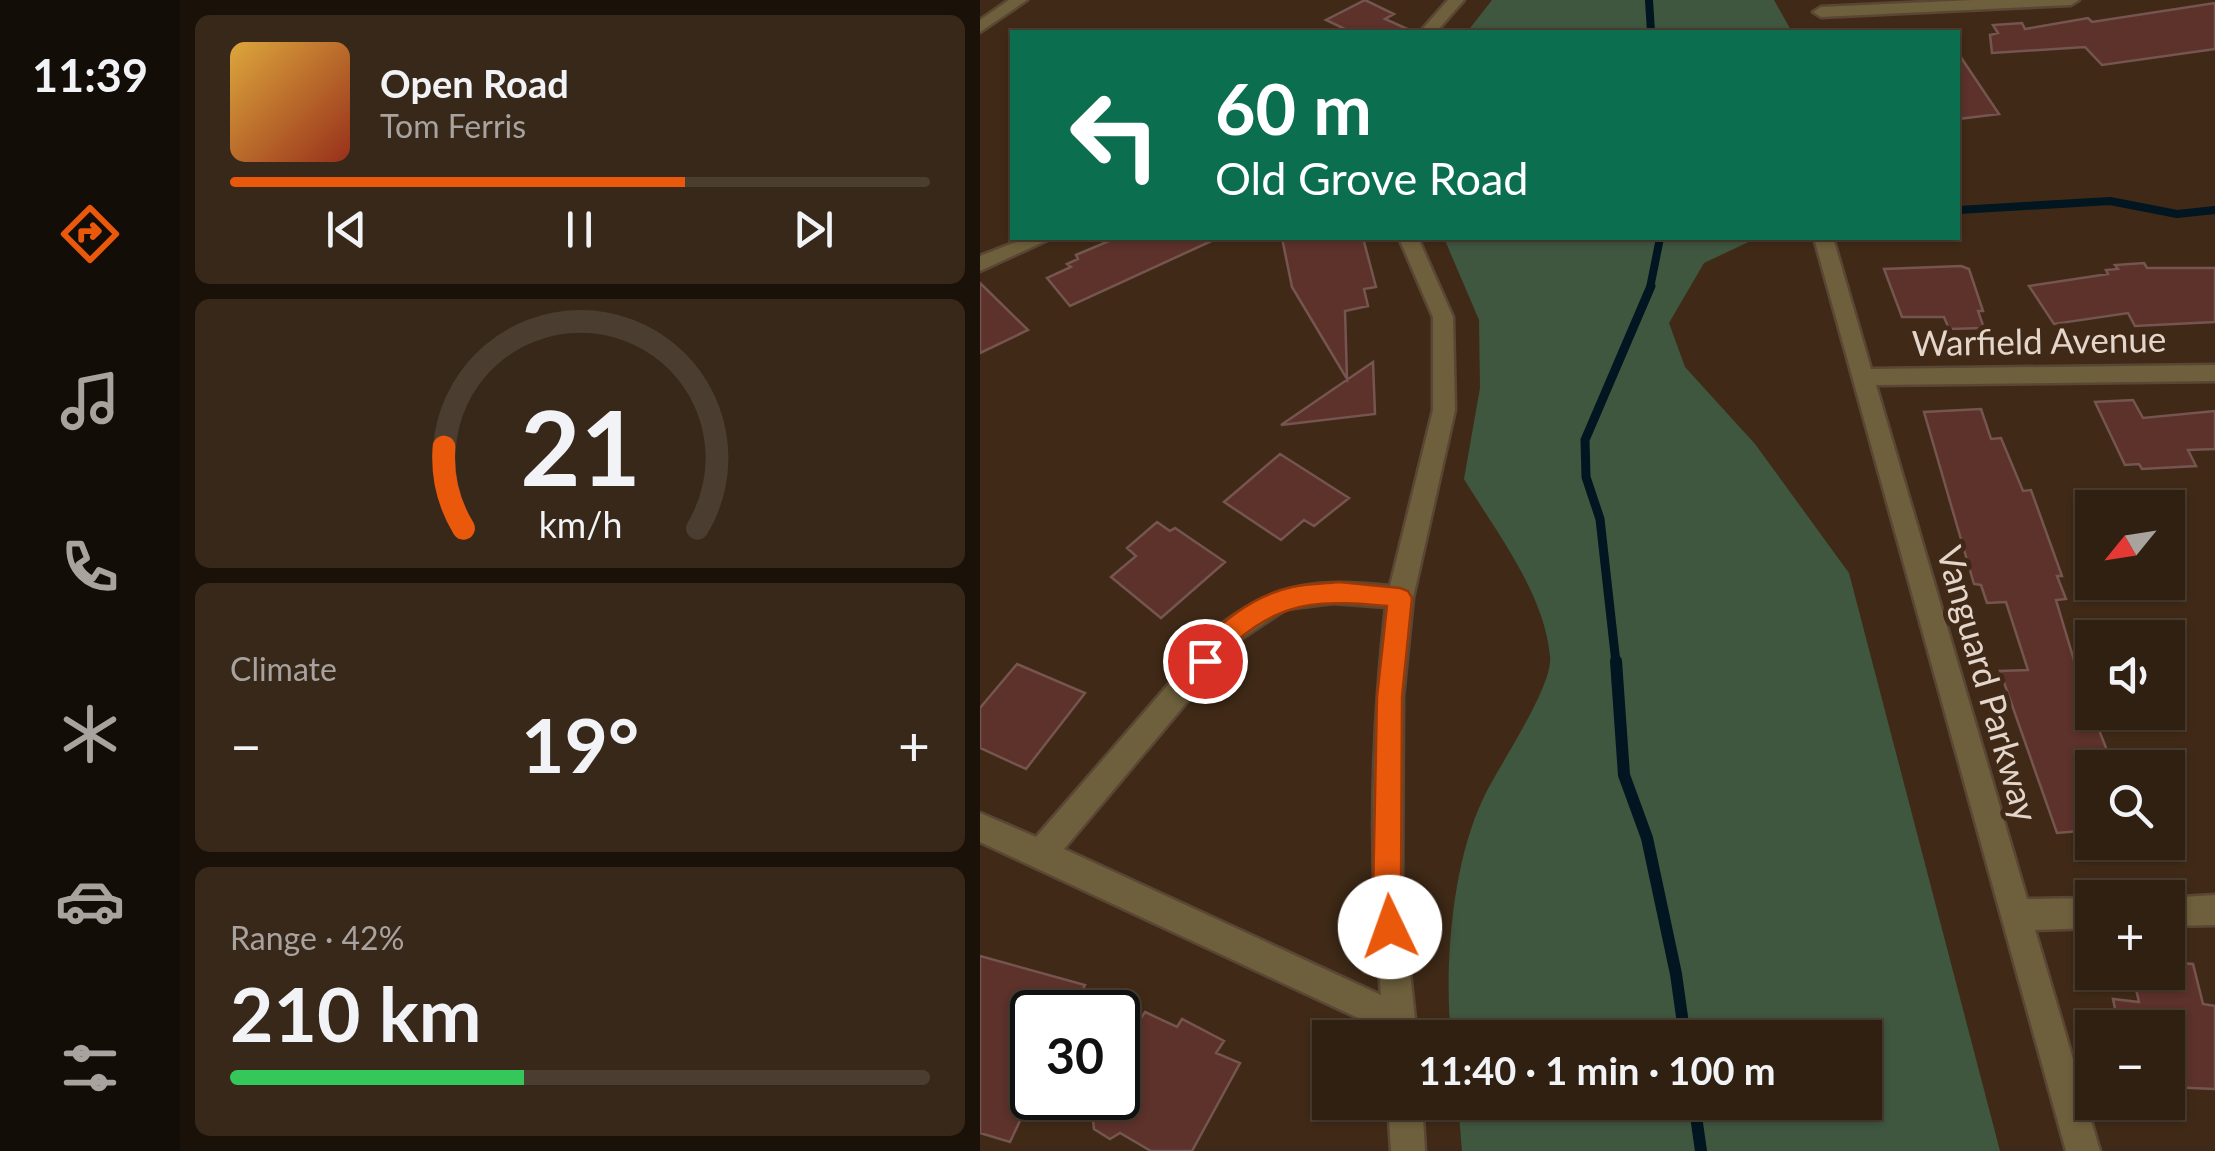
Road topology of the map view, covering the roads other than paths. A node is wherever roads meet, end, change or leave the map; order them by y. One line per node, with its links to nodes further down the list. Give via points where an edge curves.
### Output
1 (1001, 0): 5 (street)
2 (1019, 0): 7 (street)
3 (1456, 0): 8 (street)
4 (2071, 0): 6 (street)
5 (980, 3)
6 (1817, 6): 9 (street)
7 (980, 27)
8 (1430, 30)
9 (1833, 30)
10 (1037, 240): 13 (street)
11 (1410, 240): 16 (street, via 1443,317 1444,410)
12 (1824, 240): 15 (street, Vanguard Parkway)
13 (980, 264)
14 (2215, 372): 15 (street, Warfield Avenue)
15 (1864, 378): 22 (street, Vanguard Parkway)
16 (1400, 598): 18 (street, via 1292,596 1242,624); 24 (street, via 1390,697 1387,896)
17 (980, 827): 18 (street)
18 (1041, 854): 23 (street)
19 (2215, 910): 20 (street)
20 (2185, 911)
21 (2075, 913): 22 (street)
22 (2016, 915): 27 (street, Vanguard Parkway)
23 (1382, 1020)
24 (1399, 1020)
25 (1406, 1120): 26 (street)
26 (1408, 1151)
27 (2082, 1151)

